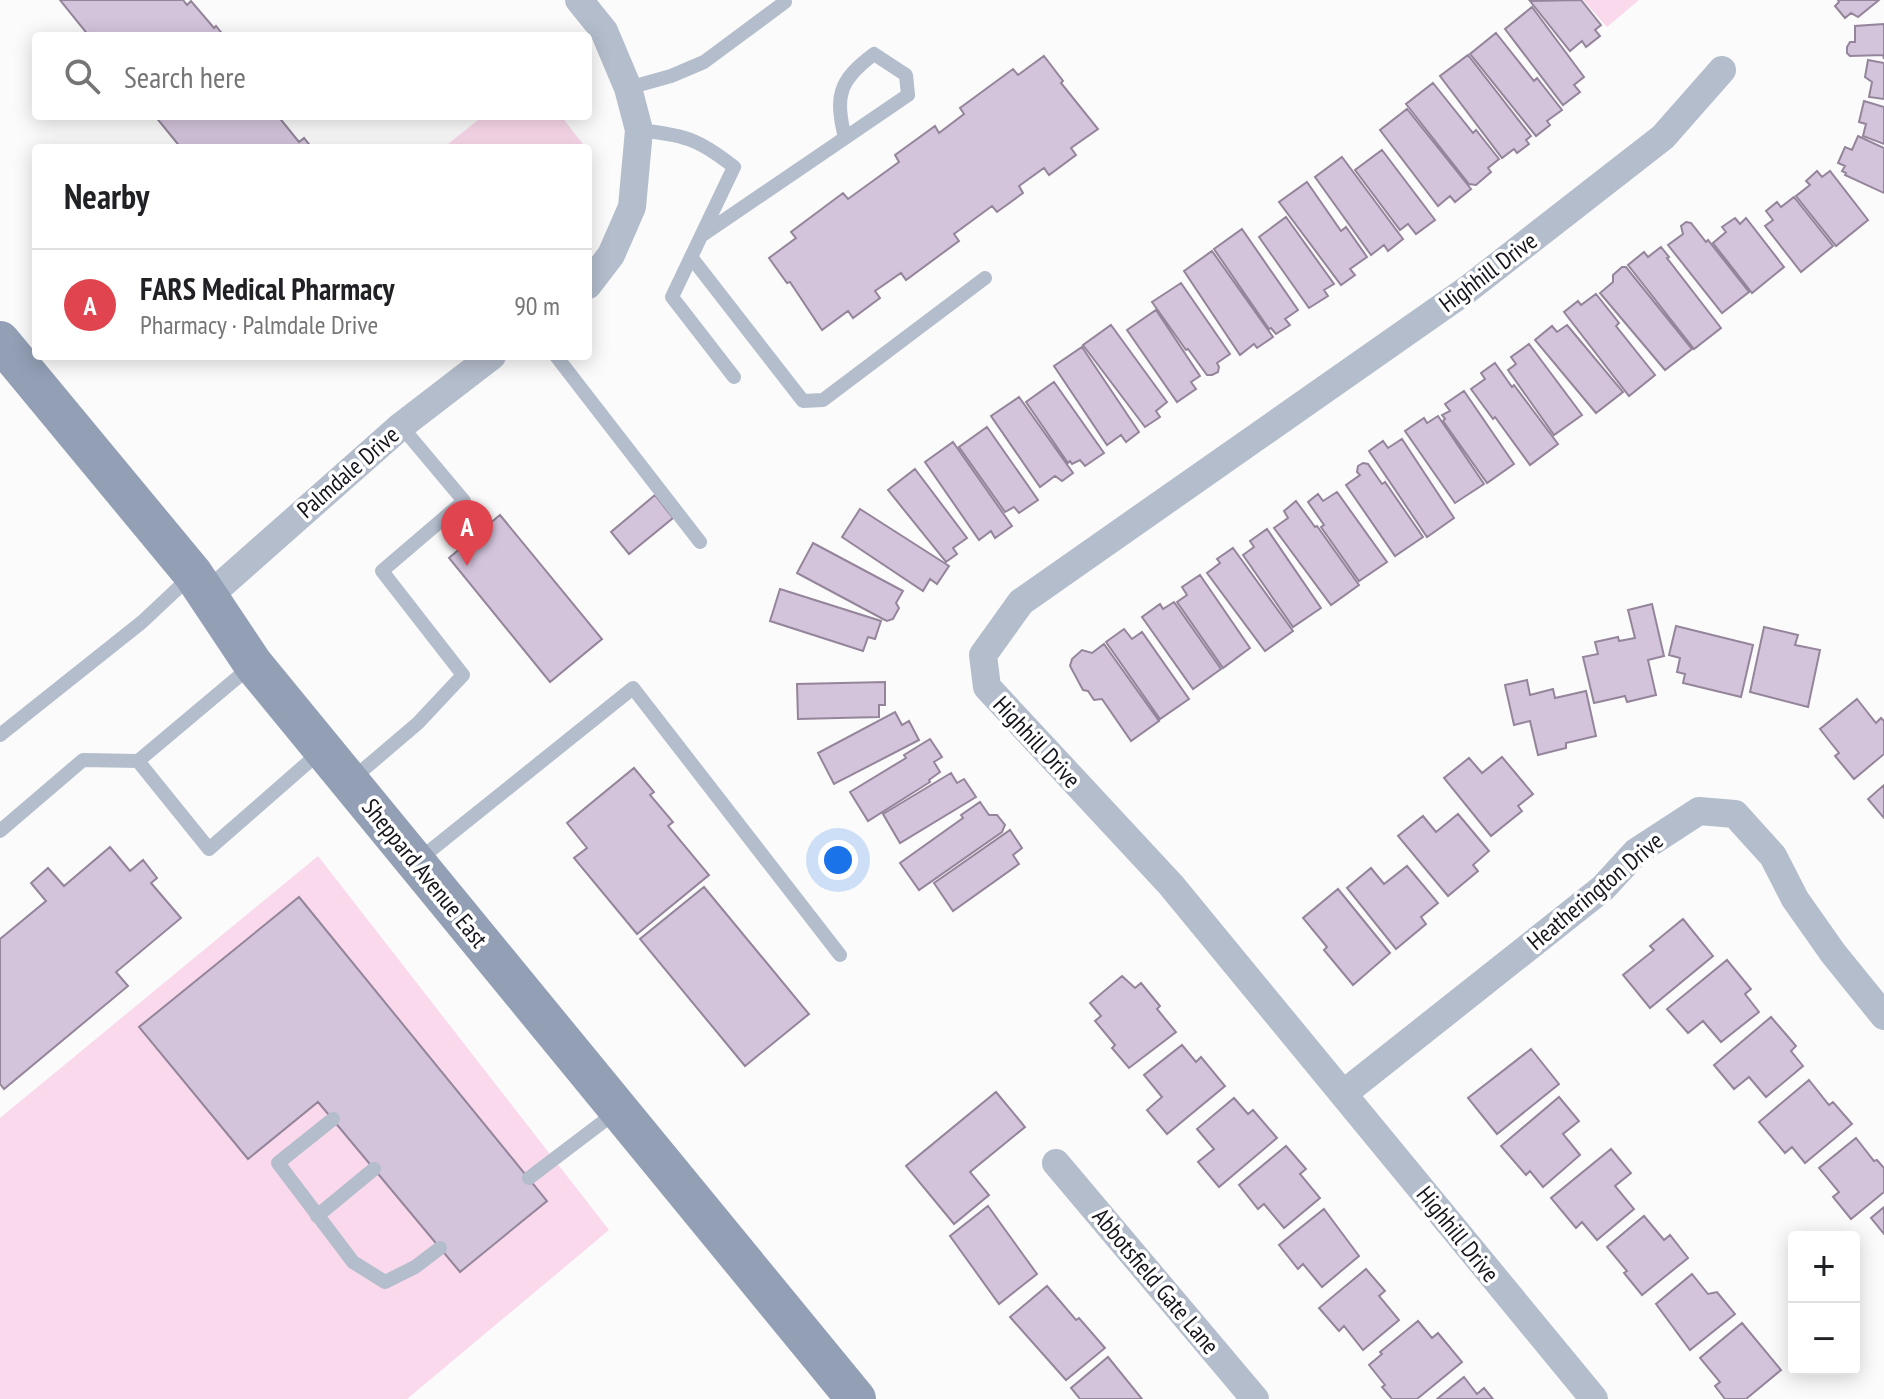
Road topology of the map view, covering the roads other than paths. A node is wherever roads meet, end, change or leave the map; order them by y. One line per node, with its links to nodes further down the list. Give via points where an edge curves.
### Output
1 (579, 0): 4 (street, via 604,31)
2 (785, 2): 4 (lane, via 704,62)
3 (1722, 70): 27 (street, Highhill Drive, via 1663,137 1468,289 1021,602 983,655 987,687 1171,885)
4 (628, 88): 5 (street)
5 (639, 130): 7 (lane, via 687,137 734,167); 10 (street, via 632,207 611,255)
6 (845, 138): 6 (lane, via 908,95 906,75 874,54 855,68 841,89 838,108); 7 (lane)
7 (701, 236): 8 (lane)
8 (691, 257): 9 (lane, via 803,401 823,400); 14 (lane, via 672,297)
9 (985, 278)
10 (592, 280)
11 (0, 341): 17 (main road, Sheppard Avenue East)
12 (487, 360): 15 (street, Palmdale Drive)
13 (559, 360): 16 (lane)
14 (734, 377)
15 (401, 426): 17 (street, Palmdale Drive); 22 (lane, via 464,501 382,571 463,675)
16 (700, 542)
17 (202, 584): 18 (main road, Sheppard Avenue East); 19 (lane, via 142,622)
18 (253, 664): 20 (main road, Sheppard Avenue East); 21 (lane)
19 (2, 729)
20 (324, 749): 21 (lane, via 209,849); 22 (main road, Sheppard Avenue East)
21 (138, 761): 23 (lane, via 83,760)
22 (350, 782): 24 (main road, Sheppard Avenue East)
23 (0, 831)
24 (416, 862): 25 (lane, via 633,688); 28 (main road, Sheppard Avenue East)
25 (840, 955)
26 (1884, 1016): 27 (street, Heatherington Drive, via 1833,953 1752,830 1735,814 1699,811 1636,852 1603,888)
27 (1343, 1094): 37 (street, Highhill Drive)
28 (619, 1110): 32 (lane); 35 (main road, Sheppard Avenue East)
29 (333, 1119): 33 (lane, via 278,1163)
30 (1056, 1163): 36 (street, Abbotsfield Gate Lane)
31 (374, 1169): 33 (lane)
32 (529, 1178)
33 (317, 1216): 34 (lane, via 353,1262 385,1282)
34 (440, 1248)
35 (856, 1399)
36 (1255, 1399)
37 (1594, 1399)

